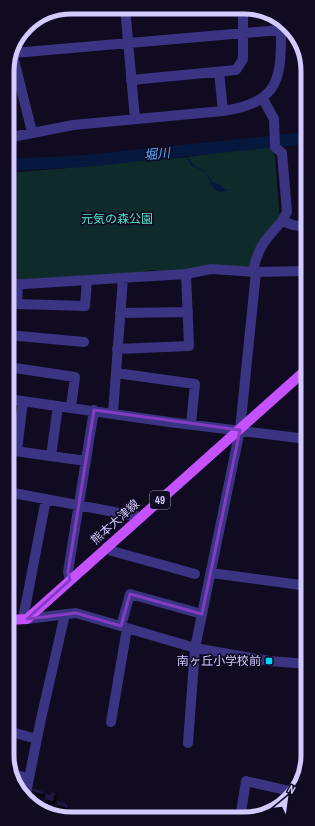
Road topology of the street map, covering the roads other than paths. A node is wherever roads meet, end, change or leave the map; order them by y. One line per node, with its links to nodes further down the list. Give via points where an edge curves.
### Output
1 (125, 14): 6 (street)
2 (243, 14): 5 (street)
3 (281, 28): 5 (street)
4 (284, 31): 11 (street, via 277,78)
5 (244, 33): 6 (street); 9 (street, via 243,59 236,70)
6 (127, 43): 7 (street); 10 (street)
7 (18, 53)
8 (15, 63): 14 (street)
9 (219, 72): 10 (street); 12 (street)
10 (131, 80): 13 (street)
11 (263, 99): 12 (street, via 243,108); 16 (street, via 274,119 275,147 282,152 287,212)
12 (223, 111): 13 (street)
13 (135, 119): 14 (street)
14 (32, 132): 15 (street)
15 (14, 136)
16 (282, 221): 17 (street); 19 (street, via 259,248)
17 (301, 226)
18 (301, 271): 19 (street)
19 (254, 272): 20 (street, via 211,269); 40 (street)
20 (186, 274): 21 (street); 25 (street)
21 (123, 278): 22 (street); 26 (street)
22 (87, 280): 23 (street); 24 (street, via 85,306 17,304)
23 (14, 285)
24 (14, 290)
25 (188, 312): 26 (street); 29 (street, via 189,346)
26 (120, 313): 29 (street)
27 (14, 336): 28 (street)
28 (84, 342)
29 (117, 349): 31 (street)
30 (14, 368): 36 (street, via 75,377)
31 (116, 373): 38 (street); 39 (street, via 195,384)
32 (301, 377): 40 (main road, 熊本大津線 / 49)
33 (14, 400): 34 (street)
34 (23, 401): 35 (street); 42 (street)
35 (58, 406): 36 (street); 44 (street)
36 (71, 407): 37 (street)
37 (94, 410): 38 (street); 45 (street)
38 (112, 413): 39 (street)
39 (191, 424): 40 (street)
40 (240, 430): 41 (street); 49 (main road, 熊本大津線 / 49); 51 (street)
41 (301, 438)
42 (14, 442)
43 (14, 451): 44 (street)
44 (51, 456): 45 (street)
45 (86, 461): 48 (street)
46 (14, 497): 47 (street)
47 (46, 500): 48 (street); 57 (street)
48 (79, 506): 49 (street); 53 (street, via 68,572)
49 (141, 517): 50 (main road, 熊本大津線 / 49)
50 (107, 547): 52 (street, via 112,551); 53 (main road, 熊本大津線 / 49)
51 (211, 573): 54 (street); 56 (street)
52 (195, 574)
53 (70, 580): 57 (main road, 熊本大津線 / 49)
54 (301, 585)
55 (65, 614): 57 (street); 59 (street, via 88,616); 64 (street)
56 (202, 614): 59 (street, via 130,594); 60 (street)
57 (25, 619): 58 (main road)
58 (14, 620)
59 (124, 627): 60 (street); 62 (street)
60 (195, 648): 61 (street, via 269,661); 65 (street)
61 (301, 664)
62 (111, 722)
63 (14, 732): 64 (street)
64 (37, 738): 67 (street)
65 (188, 743)
66 (18, 775): 67 (street)
67 (29, 779): 68 (street)
68 (27, 791)
69 (288, 791): 70 (street, via 246,781)
70 (241, 812)

